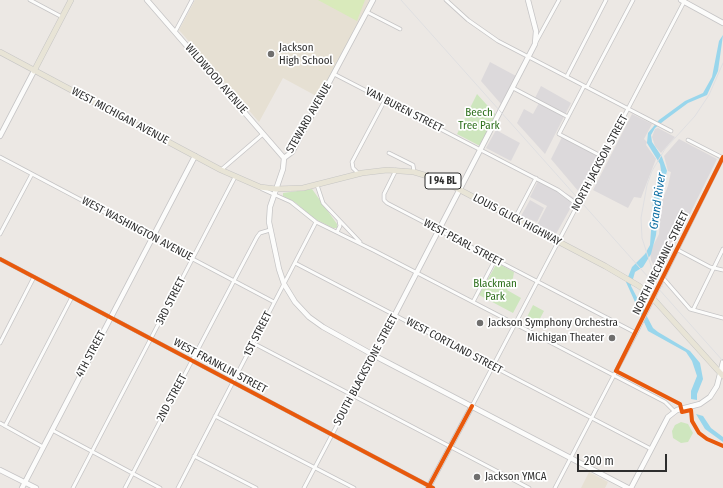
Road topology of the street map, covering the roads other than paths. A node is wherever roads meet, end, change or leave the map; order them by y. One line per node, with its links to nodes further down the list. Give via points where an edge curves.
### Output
1 (30, 0): 13 (street)
2 (71, 0): 13 (main road)
3 (147, 0): 16 (main road, WILDWOOD AVENUE)
4 (192, 0): 16 (street)
5 (373, 0): 12 (main road, STEWARD AVENUE)
6 (446, 0): 19 (street, via 475,26)
7 (528, 0): 17 (main road, via 536,31)
8 (559, 0): 17 (street)
9 (606, 0): 22 (street)
10 (633, 0): 23 (street)
11 (683, 1): 14 (main road); 26 (street, NORTH JACKSON STREET)
12 (367, 12): 15 (street); 21 (main road, STEWARD AVENUE)
13 (62, 17): 20 (main road)
14 (723, 23)
15 (400, 29)
16 (175, 32): 29 (main road, WILDWOOD AVENUE)
17 (536, 42): 19 (main road, SOUTH BLACKSTONE STREET)
18 (0, 52): 20 (main road, WEST MICHIGAN AVENUE / I 94 BL)
19 (529, 57): 22 (street); 24 (main road, SOUTH BLACKSTONE STREET)
20 (34, 70): 30 (main road); 34 (main road, WEST MICHIGAN AVENUE / I 94 BL)
21 (334, 74): 25 (street, VAN BUREN STREET); 37 (main road, STEWARD AVENUE, via 292,152)
22 (567, 76): 23 (street)
23 (586, 87): 26 (street); 27 (street)
24 (513, 88): 27 (street); 32 (main road, SOUTH BLACKSTONE STREET)
25 (385, 100): 32 (street, VAN BUREN STREET); 42 (street, via 352,162 352,168)
26 (629, 109): 28 (street); 36 (street, NORTH JACKSON STREET)
27 (568, 117): 36 (street, via 560,134)
28 (671, 131)
29 (263, 134): 37 (main road, WILDWOOD AVENUE); 39 (street)
30 (0, 136)
31 (688, 140): 38 (street)
32 (481, 150): 45 (street, VAN BUREN STREET); 47 (main road, SOUTH BLACKSTONE STREET)
33 (389, 153): 41 (street, via 413,165)
34 (194, 156): 39 (main road, WEST MICHIGAN AVENUE / I 94 BL); 59 (main road, 4TH STREET)
35 (0, 157): 43 (street, WEST WASHINGTON AVENUE)
36 (603, 157): 49 (street, NORTH JACKSON STREET)
37 (284, 158): 48 (main road, STEWARD AVENUE, via 284,166)
38 (723, 158): 63 (street, NORTH MECHANIC STREET)
39 (222, 170): 44 (main road, WEST MICHIGAN AVENUE / I 94 BL)
40 (397, 170): 41 (main road, LOUIS GLICK HIGHWAY / I 94 BL); 42 (main road, LOUIS GLICK HIGHWAY / I 94 BL); 55 (street, WEST PEARL STREET, via 384,194 385,201)
41 (414, 172): 47 (main road, LOUIS GLICK HIGHWAY / I 94 BL)
42 (358, 173): 46 (main road, LOUIS GLICK HIGHWAY / I 94 BL)
43 (32, 174): 57 (street); 59 (street, WEST WASHINGTON AVENUE)
44 (237, 178): 48 (main road, LOUIS GLICK HIGHWAY / I 94 BL); 64 (street, 3RD STREET)
45 (536, 178): 49 (street, VAN BUREN STREET); 50 (street)
46 (317, 185): 48 (main road, LOUIS GLICK HIGHWAY / I 94 BL); 51 (street, via 322,201)
47 (460, 190): 50 (main road, LOUIS GLICK HIGHWAY / I 94 BL); 55 (main road, SOUTH BLACKSTONE STREET)
48 (275, 192): 52 (street); 54 (main road, STEWARD AVENUE, via 268,214)
49 (578, 205): 60 (street, NORTH JACKSON STREET)
50 (515, 218): 60 (main road, LOUIS GLICK HIGHWAY / I 94 BL)
51 (338, 220): 53 (street); 56 (street, via 340,225)
52 (316, 222): 56 (street); 67 (street, 1ST STREET)
53 (346, 228): 58 (street, via 347,232); 61 (street)
54 (270, 230): 73 (street, 2ND STREET, via 258,235); 75 (main road, STEWARD AVENUE)
55 (439, 230): 66 (street, WEST PEARL STREET); 70 (main road, SOUTH BLACKSTONE STREET)
56 (337, 232): 58 (street)
57 (0, 234)
58 (342, 235): 61 (street)
59 (152, 237): 64 (street, WEST WASHINGTON AVENUE); 82 (main road, 4TH STREET)
60 (558, 241): 74 (street, NORTH JACKSON STREET); 77 (main road, LOUIS GLICK HIGHWAY / I 94 BL, via 635,283)
61 (363, 245): 70 (street)
62 (723, 249): 68 (street)
63 (678, 250): 68 (street); 72 (street, NORTH MECHANIC STREET)
64 (193, 258): 73 (street, WEST WASHINGTON AVENUE); 86 (street, 3RD STREET)
65 (0, 259): 71 (street, WEST FRANKLIN STREET)
66 (496, 260): 74 (street, WEST PEARL STREET); 79 (street)
67 (295, 263): 75 (street, 1ST STREET); 81 (street, WEST CORTLAND STREET)
68 (714, 268): 69 (street); 80 (street)
69 (723, 270)
70 (416, 273): 79 (street); 81 (main road, SOUTH BLACKSTONE STREET)
71 (34, 277): 76 (street, WEST FRANKLIN STREET); 87 (street)
72 (663, 278): 77 (street, NORTH MECHANIC STREET); 80 (street)
73 (234, 280): 78 (street, WEST WASHINGTON AVENUE); 90 (street, 2ND STREET)
74 (537, 282): 84 (street, NORTH JACKSON STREET); 85 (street, WEST PEARL STREET)
75 (284, 284): 78 (street, 1ST STREET); 89 (main road, STEWARD AVENUE, via 300,308 317,323)
76 (72, 297): 82 (street, WEST FRANKLIN STREET); 102 (street)
77 (653, 298): 85 (street, NORTH MECHANIC STREET); 93 (main road, I 94 BL)
78 (274, 302): 88 (street, 1ST STREET)
79 (473, 302): 84 (street)
80 (693, 310): 83 (street)
81 (395, 315): 89 (main road, SOUTH BLACKSTONE STREET); 92 (street, WEST CORTLAND STREET)
82 (110, 317): 86 (street, WEST FRANKLIN STREET); 103 (main road, 4TH STREET)
83 (723, 318)
84 (515, 324): 92 (street, NORTH JACKSON STREET); 94 (street)
85 (636, 333): 94 (street, NORTH MECHANIC STREET)
86 (151, 339): 90 (street, WEST FRANKLIN STREET); 108 (street, 3RD STREET)
87 (0, 343)
88 (253, 343): 95 (street, 1ST STREET); 96 (street)
89 (374, 355): 96 (street, SOUTH BLACKSTONE STREET); 97 (main road)
90 (192, 361): 95 (street, WEST FRANKLIN STREET); 113 (street, 2ND STREET)
91 (723, 362): 93 (main road)
92 (493, 366): 97 (street, NORTH JACKSON STREET); 100 (street, WEST CORTLAND STREET)
93 (722, 374): 98 (main road, via 709,399)
94 (614, 376): 98 (street, via 668,403); 100 (street, NORTH MECHANIC STREET)
95 (233, 383): 99 (street, 1ST STREET); 104 (street, WEST FRANKLIN STREET)
96 (353, 395): 104 (street, SOUTH BLACKSTONE STREET); 105 (street)
97 (472, 406): 105 (main road); 110 (main road)
98 (674, 411): 107 (main road, via 666,419)
99 (215, 416): 109 (street, 1ST STREET); 111 (street)
100 (592, 418): 107 (street, WEST CORTLAND STREET); 110 (street, NORTH MECHANIC STREET)
101 (0, 424): 102 (street)
102 (5, 426): 106 (street)
103 (52, 430): 106 (main road, 4TH STREET); 108 (street)
104 (332, 435): 111 (street, SOUTH BLACKSTONE STREET); 115 (street, WEST FRANKLIN STREET)
105 (451, 446): 115 (main road); 125 (street)
106 (43, 447): 114 (main road, 4TH STREET)
107 (651, 449): 128 (main road)
108 (92, 452): 113 (street); 118 (street, 3RD STREET)
109 (194, 456): 121 (street, 1ST STREET); 122 (street)
110 (570, 458): 126 (street, NORTH MECHANIC STREET); 127 (main road)
111 (315, 468): 123 (street, SOUTH BLACKSTONE STREET); 124 (street)
112 (0, 470): 114 (main road)
113 (133, 474): 119 (street, 2ND STREET); 120 (street)
114 (24, 483): 116 (main road, 4TH STREET); 117 (main road)
115 (430, 487)
116 (22, 488)
117 (36, 488)
118 (73, 488)
119 (125, 488)
120 (160, 488)
121 (178, 488)
122 (256, 488)
123 (304, 488)
124 (354, 488)
125 (529, 488)
126 (555, 488)
127 (628, 488)
128 (631, 488)

